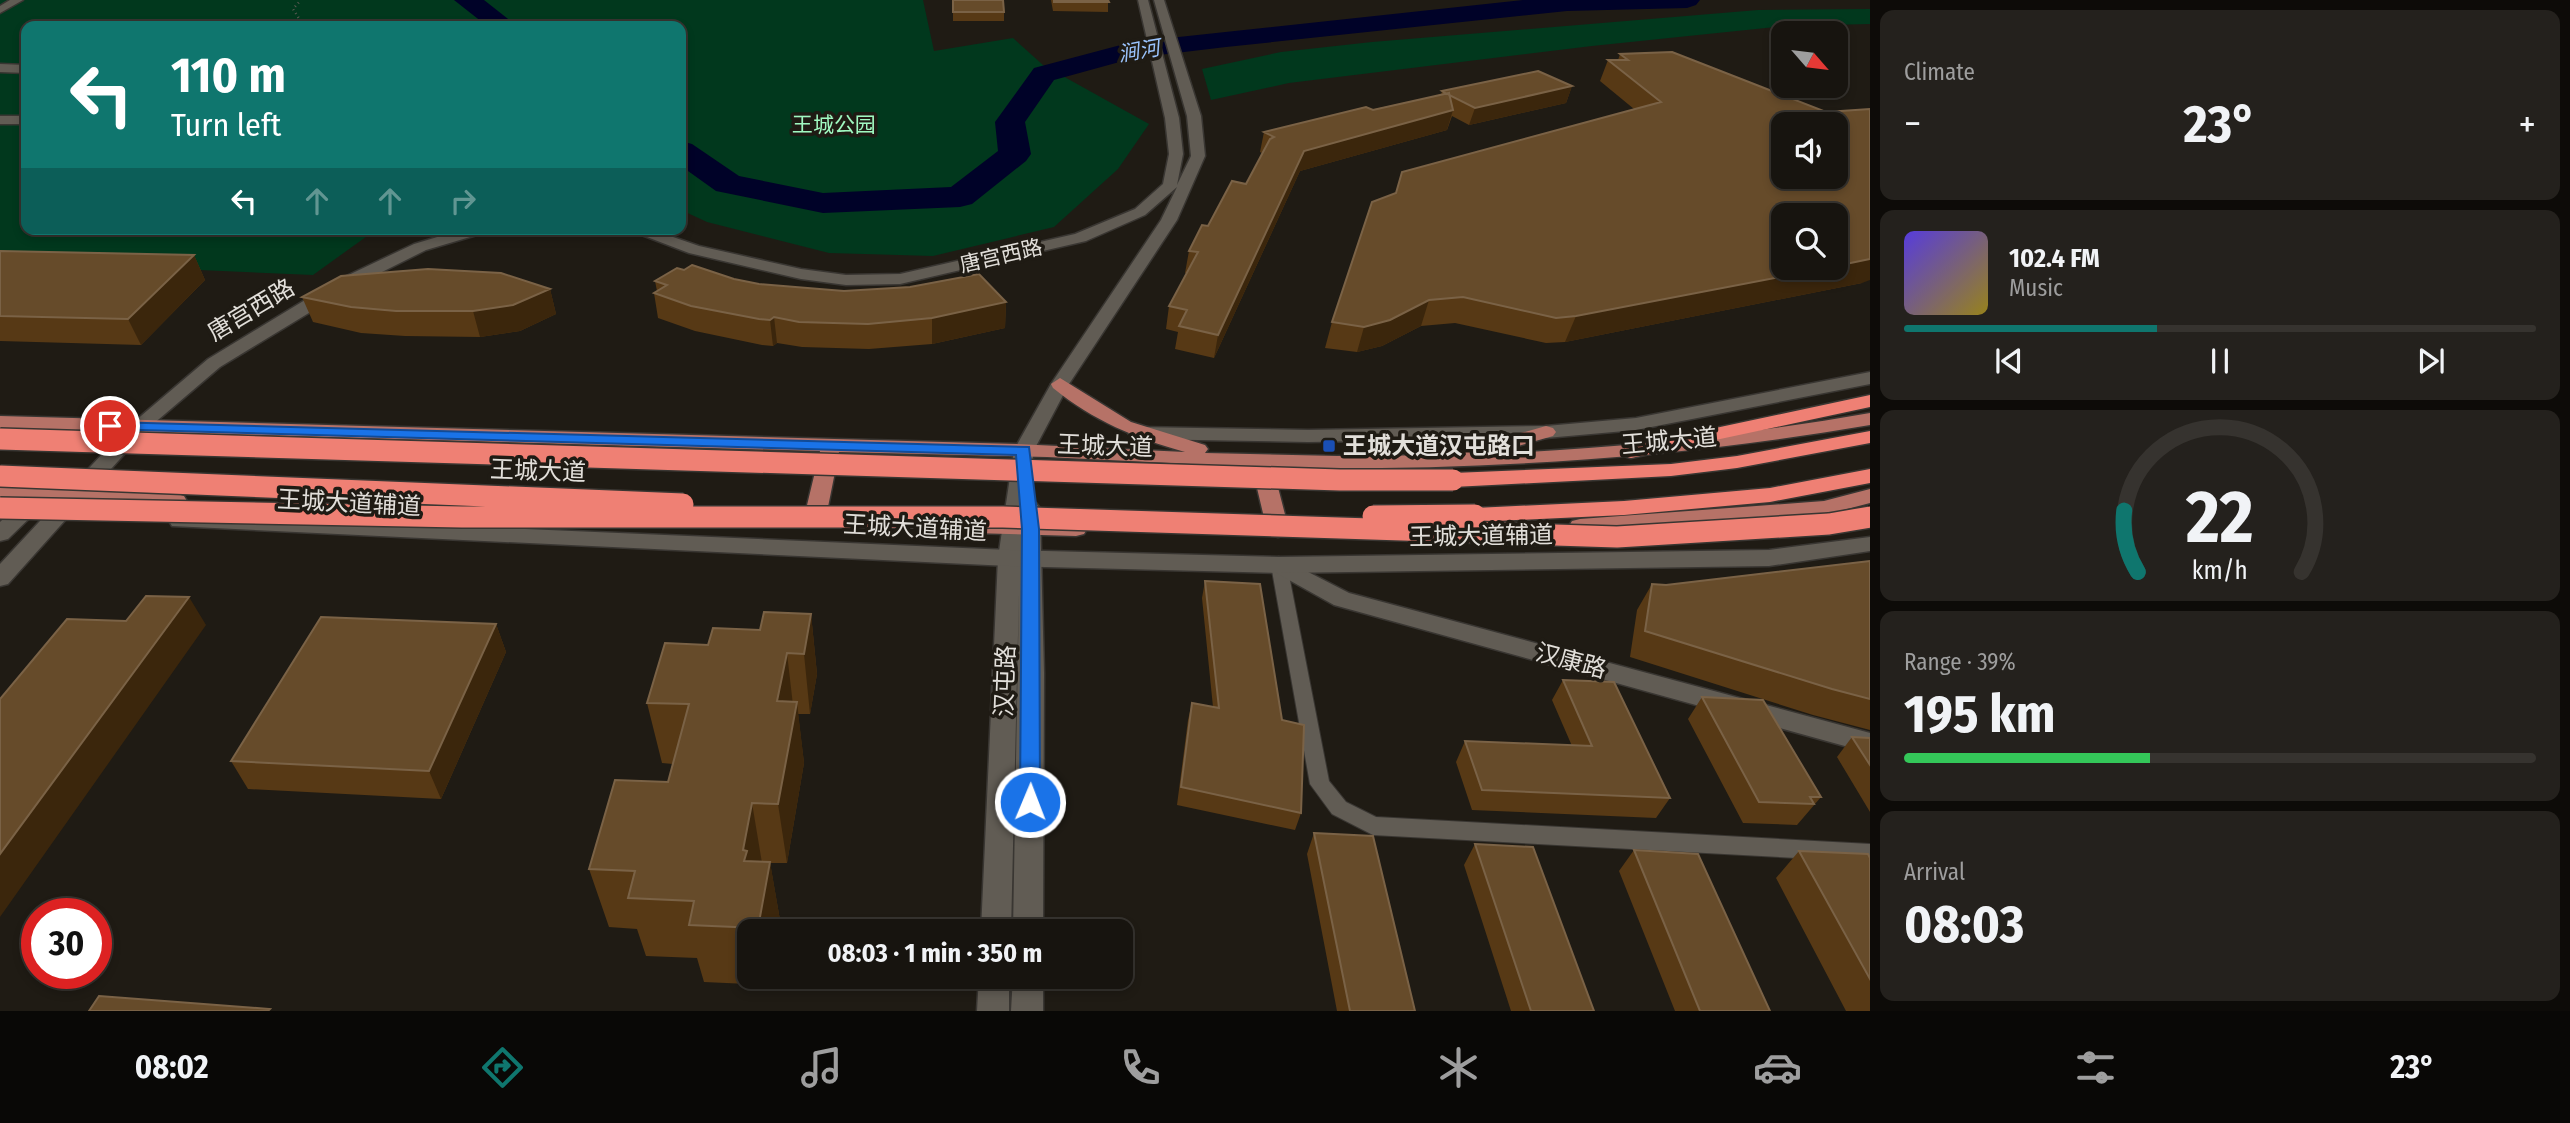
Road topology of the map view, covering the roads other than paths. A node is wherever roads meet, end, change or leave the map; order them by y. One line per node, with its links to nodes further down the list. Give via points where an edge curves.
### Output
1 (18, 0): 4 (street)
2 (1143, 0): 10 (street, 唐宫西路, via 1172,118 1176,154 1170,186 1140,212 1080,238 900,279 846,280 801,274 695,250)
3 (1159, 0): 12 (street, via 1194,116 1198,156 1169,220)
4 (0, 10)
5 (0, 68): 6 (street)
6 (21, 69)
7 (0, 120): 8 (street)
8 (21, 120)
9 (461, 235): 16 (street, 唐宫西路, via 420,247 344,284 214,363)
10 (651, 235)
11 (1870, 378): 17 (street, via 1636,424)
12 (1060, 384): 18 (main road, via 1087,408); 22 (street)
13 (1870, 401): 23 (highway)
14 (1870, 419): 23 (main road)
15 (0, 422): 16 (main road)
16 (138, 427): 21 (main road); 29 (street, 唐宫西路); 31 (street, 唐宫西路)
17 (1546, 432): 18 (street); 25 (main road)
18 (1134, 433): 24 (main road)
19 (1870, 436): 20 (highway, 王城大道, bridge, via 1671,470 1454,480 1326,480)
20 (0, 439)
21 (830, 446): 22 (main road); 37 (main road)
22 (1024, 450): 24 (main road); 38 (street, 汉屯路)
23 (1630, 452): 25 (main road)
24 (1262, 461): 25 (main road); 39 (main road)
25 (1436, 463)
26 (0, 476): 38 (highway, 王城大道, bridge)
27 (1870, 476): 38 (highway, 王城大道, bridge, via 1770,495 1610,509)
28 (0, 494): 29 (main road)
29 (42, 496): 31 (main road); 35 (street, 唐宫西路)
30 (1870, 496): 39 (main road, via 1824,508 1611,526)
31 (72, 498): 32 (main road); 34 (street, 唐宫西路)
32 (315, 506): 36 (main road); 37 (main road)
33 (1870, 517): 38 (highway, bridge, via 1829,524 1617,537)
34 (54, 519): 35 (street, 王城大道辅道); 36 (street, 王城大道辅道); 43 (street, 唐宫西路)
35 (4, 520): 38 (highway, bridge, via 462,517)
36 (152, 520): 41 (street, 王城大道辅道)
37 (814, 522): 38 (main road)
38 (1015, 525): 39 (main road); 41 (street, 汉屯路)
39 (1278, 530)
40 (1870, 544): 42 (street, 王城大道辅道, via 1769,558)
41 (1020, 558): 42 (street, 王城大道辅道); 46 (street, 汉屯路); 47 (street, 汉屯路, via 1032,673)
42 (1279, 565): 44 (street, 汉康路, via 1342,599); 45 (lane, via 1320,784 1339,808 1373,826)
43 (0, 578)
44 (1870, 743)
45 (1870, 853)
46 (997, 919)
47 (1028, 919)
48 (994, 989): 50 (street)
49 (1028, 989): 51 (street)
50 (993, 1011)
51 (1027, 1011)

